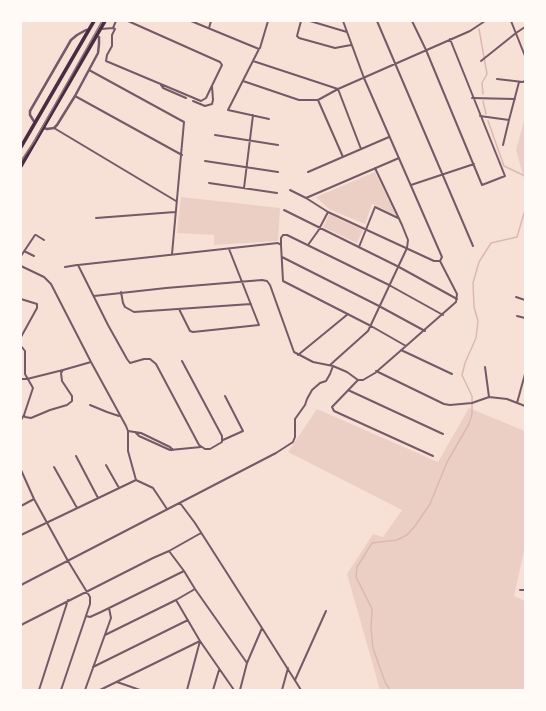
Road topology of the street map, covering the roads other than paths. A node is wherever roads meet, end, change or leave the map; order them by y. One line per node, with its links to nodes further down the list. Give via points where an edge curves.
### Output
1 (94, 21): 19 (highway)
2 (105, 21): 18 (highway)
3 (116, 21): 16 (street)
4 (128, 21): 38 (street, via 220,62 222,65)
5 (191, 21): 17 (street)
6 (211, 21): 17 (street)
7 (268, 21): 25 (street)
8 (301, 21): 24 (street, via 297,36 299,38 335,48)
9 (310, 21): 20 (street)
10 (343, 21): 20 (street)
11 (377, 21): 30 (street)
12 (412, 21): 26 (street)
13 (485, 21): 23 (street, via 470,31)
14 (510, 21): 21 (street)
15 (525, 27): 21 (street)
16 (112, 28): 18 (street); 37 (street, via 112,46 106,61)
17 (209, 28): 25 (street)
18 (101, 29): 22 (highway)
19 (88, 30): 50 (highway); 50 (street, via 71,40 30,111)
20 (347, 32): 24 (street)
21 (516, 33): 27 (street); 29 (street)
22 (97, 36): 31 (street, via 98,53); 52 (highway)
23 (450, 39): 26 (street); 42 (street)
24 (351, 45): 32 (street)
25 (259, 49): 28 (street)
26 (426, 50): 30 (street); 64 (street)
27 (525, 56)
28 (254, 61): 34 (street); 39 (street)
29 (481, 61)
30 (396, 63): 32 (street); 70 (street)
31 (89, 70): 40 (street); 60 (street, via 184,122)
32 (364, 78): 39 (street); 54 (street)
33 (497, 79): 36 (street)
34 (243, 80): 44 (street, via 299,100); 46 (street, via 228,110)
35 (525, 81): 36 (street)
36 (519, 82): 43 (street)
37 (160, 84): 38 (street, via 201,101 206,98); 41 (street, via 163,88)
38 (212, 85): 45 (street, via 212,104 205,106)
39 (338, 89): 44 (street); 59 (street)
40 (75, 96): 51 (street); 60 (street)
41 (186, 98)
42 (472, 98): 43 (street); 47 (street)
43 (515, 99): 49 (street)
44 (318, 100): 61 (street)
45 (193, 101)
46 (253, 115): 48 (street); 55 (street)
47 (480, 116): 49 (street); 64 (street, via 505,176 482,185)
48 (269, 119)
49 (509, 120): 57 (street)
50 (35, 125): 52 (highway); 58 (highway)
51 (54, 128): 52 (street); 77 (street)
52 (43, 129): 65 (highway)
53 (215, 135): 55 (street)
54 (389, 137): 59 (street); 62 (street)
55 (250, 140): 56 (street); 66 (street)
56 (278, 145)
57 (504, 145)
58 (21, 147)
59 (361, 149): 61 (street)
60 (182, 155): 77 (street)
61 (343, 157): 69 (street)
62 (398, 158): 67 (street); 72 (street)
63 (205, 161): 66 (street)
64 (474, 164): 70 (street)
65 (21, 166)
66 (246, 167): 68 (street); 73 (street)
67 (376, 168): 76 (street); 82 (street)
68 (278, 172)
69 (308, 172)
70 (442, 175): 72 (street); 88 (street)
71 (209, 184): 73 (street)
72 (410, 185): 97 (street, via 442,257)
73 (244, 188): 75 (street)
74 (290, 190): 76 (street)
75 (277, 193)
76 (306, 198): 80 (street)
77 (176, 201): 79 (street)
78 (284, 210): 83 (street)
79 (175, 212): 81 (street); 93 (street)
80 (328, 212): 83 (street); 84 (street)
81 (96, 218)
82 (399, 219): 84 (street, via 375,207); 90 (street, via 408,240)
83 (320, 227): 87 (street); 89 (street)
84 (366, 229): 89 (street); 90 (street)
85 (44, 240): 92 (street, via 35,235)
86 (281, 245): 87 (street, via 283,235 287,235); 91 (street, via 278,243); 96 (street)
87 (308, 245): 103 (street)
88 (474, 246)
89 (359, 247): 101 (street)
90 (407, 248): 97 (street, via 434,261); 101 (street)
91 (229, 249): 93 (street); 102 (street)
92 (24, 251): 94 (street); 95 (street)
93 (172, 254): 98 (street)
94 (21, 256)
95 (34, 256)
96 (282, 257): 111 (street); 113 (street, via 283,281)
97 (440, 261): 108 (street)
98 (78, 265): 100 (street); 105 (street)
99 (21, 266): 125 (street, via 44,277 51,284)
100 (65, 266)
101 (399, 267): 103 (street); 108 (street)
102 (242, 281): 104 (street); 110 (street); 123 (street, via 267,281 294,352)
103 (389, 285): 111 (street); 114 (street)
104 (121, 292): 105 (street); 112 (street, via 125,307 134,312)
105 (94, 296): 148 (street, via 130,363 150,359 156,364)
106 (516, 297): 109 (street)
107 (21, 299): 119 (street, via 37,304)
108 (458, 299): 114 (street)
109 (525, 300)
110 (251, 304): 112 (street); 112 (street, via 259,325 195,332 190,331)
111 (380, 306): 117 (street); 118 (street)
112 (179, 309)
113 (348, 314): 117 (street); 123 (street)
114 (443, 315): 118 (street)
115 (517, 316): 116 (street)
116 (525, 318)
117 (371, 326): 121 (street); 126 (street)
118 (425, 331): 121 (street)
119 (21, 337)
120 (21, 346): 134 (street, via 25,351)
121 (406, 346): 122 (street)
122 (401, 350): 130 (street); 131 (street)
123 (298, 355): 126 (street)
124 (182, 361): 147 (street)
125 (90, 362): 129 (street); 143 (street)
126 (329, 366): 127 (street)
127 (333, 366): 135 (street); 158 (street, via 326,381 312,390 295,419 293,442)
128 (485, 367): 138 (street)
129 (63, 370): 134 (street); 142 (street, via 62,381 72,396 72,401 31,418)
130 (376, 371): 135 (street, via 363,380); 138 (street, via 444,404 472,403)
131 (452, 374)
132 (525, 374): 139 (street)
133 (21, 379): 134 (street)
134 (27, 379): 142 (street, via 32,388)
135 (358, 380): 136 (street)
136 (348, 390): 146 (street); 150 (street, via 332,407 334,411)
137 (225, 396): 147 (street, via 243,431)
138 (489, 397): 139 (street, via 507,399)
139 (517, 404): 141 (street)
140 (90, 405): 143 (street)
141 (525, 406)
142 (24, 415): 144 (street)
143 (119, 416): 145 (street)
144 (21, 420)
145 (128, 432): 148 (street, via 135,432 166,449); 154 (street, via 128,451)
146 (443, 434)
147 (223, 440): 148 (street, via 210,449)
148 (202, 447)
149 (76, 456): 156 (street)
150 (433, 456)
151 (106, 465): 155 (street)
152 (54, 467): 160 (street)
153 (21, 470): 157 (street)
154 (136, 480): 155 (street); 161 (street, via 153,488)
155 (119, 488): 156 (street)
156 (98, 498): 160 (street)
157 (34, 499): 159 (street); 162 (street)
158 (180, 503): 161 (street); 163 (street)
159 (21, 506)
160 (77, 508): 162 (street)
161 (167, 509): 166 (street)
162 (47, 522): 164 (street); 166 (street)
163 (201, 534): 165 (street); 180 (street)
164 (21, 535)
165 (169, 551): 167 (street); 172 (street)
166 (68, 561): 168 (street); 172 (street)
167 (184, 571): 169 (street); 175 (street)
168 (21, 585)
169 (195, 589): 174 (street); 183 (street)
170 (520, 590): 171 (street)
171 (525, 590)
172 (86, 592): 173 (street); 177 (street, via 90,597)
173 (68, 600): 179 (street); 189 (street)
174 (176, 600): 178 (street); 181 (street)
175 (109, 608): 177 (street, via 90,617); 181 (street, via 111,618)
176 (326, 610): 187 (street)
177 (86, 616): 190 (street)
178 (188, 620): 182 (street); 184 (street)
179 (21, 624)
180 (262, 628): 183 (street); 185 (street)
181 (104, 635): 184 (street)
182 (200, 642): 186 (street); 188 (street); 194 (street)
183 (247, 663): 197 (street)
184 (93, 667): 191 (street)
185 (288, 668): 187 (street); 198 (street)
186 (219, 670): 195 (street); 196 (street)
187 (295, 680): 199 (street)
188 (116, 682): 192 (street); 193 (street)
189 (39, 690)
190 (61, 690)
191 (85, 690)
192 (100, 690)
193 (140, 690)
194 (186, 690)
195 (213, 690)
196 (234, 690)
197 (240, 690)
198 (282, 690)
199 (301, 690)

